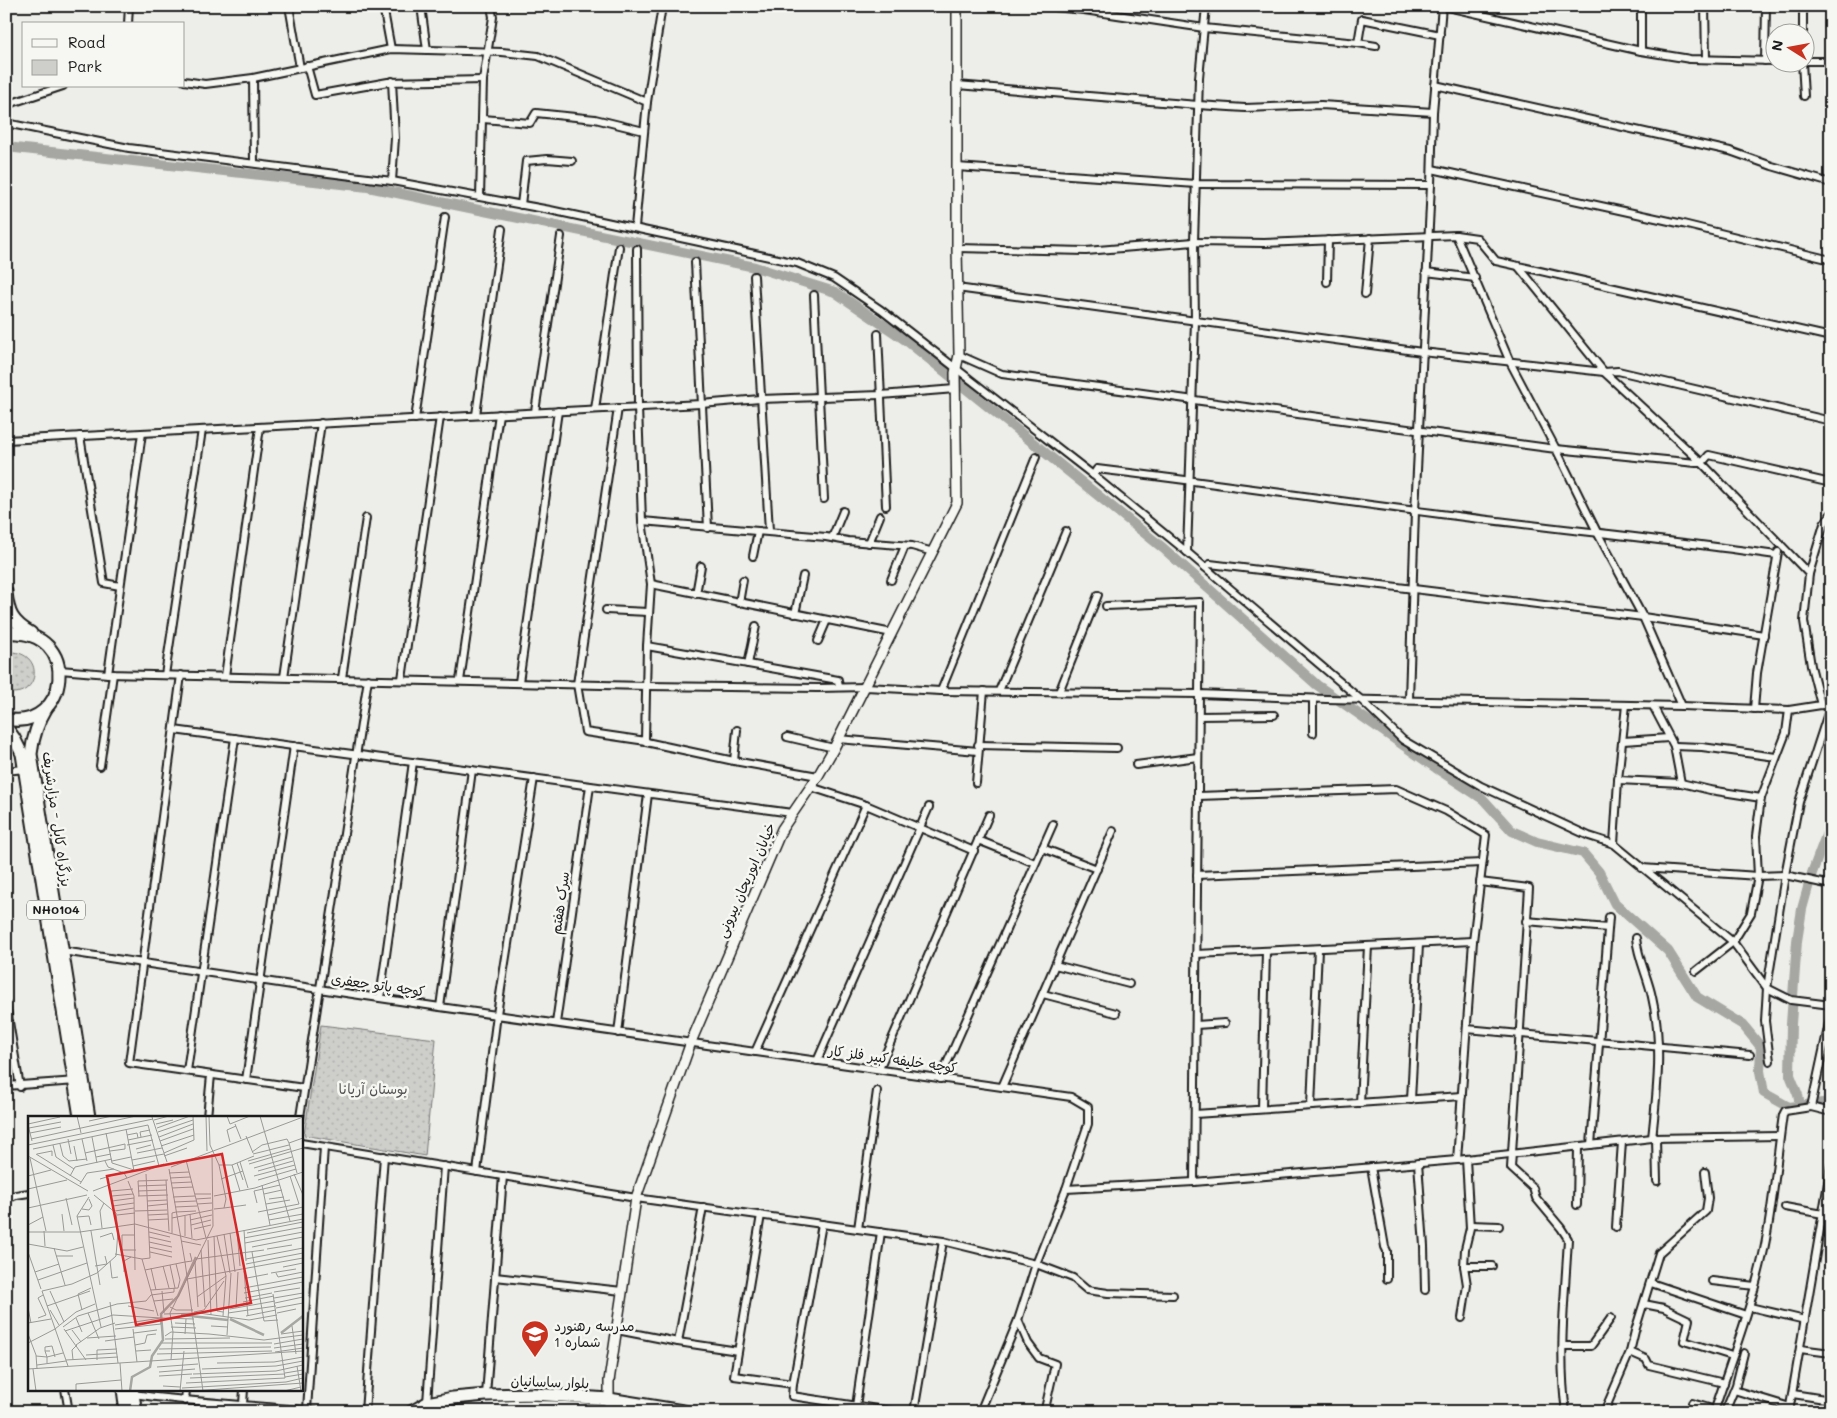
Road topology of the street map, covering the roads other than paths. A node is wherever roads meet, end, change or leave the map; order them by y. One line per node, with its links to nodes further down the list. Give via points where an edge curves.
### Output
1 (129, 6): 15 (street)
2 (289, 6): 30 (street)
3 (383, 6): 22 (street)
4 (421, 6): 23 (street)
5 (491, 6): 25 (street, via 493,17)
6 (662, 6): 40 (street)
7 (957, 6): 36 (street, خیابان ابوریحان بیرونی)
8 (1044, 6): 18 (street)
9 (1206, 6): 18 (street)
10 (1443, 6): 19 (street); 24 (street)
11 (1641, 6): 24 (street)
12 (1705, 6): 26 (street)
13 (1766, 6): 16 (street)
14 (1803, 6): 17 (street)
15 (128, 22)
16 (1766, 22)
17 (1803, 22)
18 (1204, 28): 20 (street); 42 (street)
19 (1440, 35): 20 (street, via 1362,19); 37 (street)
20 (1358, 43): 21 (street)
21 (1376, 46)
22 (391, 49): 23 (street); 30 (street)
23 (427, 50): 25 (street)
24 (1641, 51): 26 (street)
25 (487, 52): 33 (street); 40 (street, via 538,56)
26 (1706, 59): 27 (street)
27 (1764, 61)
28 (1831, 61): 29 (street)
29 (1814, 62)
30 (303, 67): 32 (street); 35 (street, via 315,95)
31 (1803, 72): 39 (street)
32 (253, 78): 34 (street, via 204,84); 48 (street)
33 (483, 80): 35 (street); 44 (street)
34 (185, 81)
35 (392, 81): 51 (street, via 395,138)
36 (957, 85): 42 (street); 49 (street, خیابان ابوریحان بیرونی)
37 (1435, 85): 43 (street); 52 (street, via 1730,152)
38 (57, 88): 41 (street)
39 (1804, 96)
40 (647, 102): 46 (street)
41 (6, 104)
42 (1198, 105): 43 (street, via 1245,108 1321,105); 53 (street)
43 (1433, 112): 50 (street)
44 (483, 120): 46 (street, via 530,123 536,113 595,119); 55 (street)
45 (6, 123): 48 (street, via 129,148)
46 (644, 130): 58 (street)
47 (572, 161): 56 (street, via 526,161)
48 (254, 163): 51 (street)
49 (957, 166): 53 (street); 67 (street, خیابان ابوریحان بیرونی)
50 (1432, 169): 54 (street); 69 (street)
51 (392, 181): 55 (street)
52 (1831, 183)
53 (1196, 184): 54 (street); 65 (street)
54 (1431, 185): 60 (street)
55 (480, 197): 56 (street)
56 (521, 205): 58 (street)
57 (445, 217): 101 (street)
58 (635, 227): 85 (street, via 797,263 834,278 881,310)
59 (502, 228): 99 (street)
60 (1428, 235): 61 (street); 63 (street); 72 (street)
61 (1456, 235): 71 (street, via 1477,238 1496,261); 74 (street)
62 (561, 236): 97 (street)
63 (1370, 238): 64 (street); 77 (street)
64 (1328, 240): 65 (street); 75 (street)
65 (1194, 242): 67 (street, via 1086,251); 79 (street)
66 (619, 247): 95 (street)
67 (957, 248): 76 (street, خیابان ابوریحان بیرونی)
68 (637, 249): 93 (street)
69 (1831, 260)
70 (694, 262): 92 (street)
71 (1518, 266): 81 (street); 86 (street)
72 (1426, 272): 74 (street); 82 (street)
73 (754, 276): 90 (street)
74 (1475, 278): 84 (street)
75 (1327, 282)
76 (957, 288): 79 (street); 83 (street, خیابان ابوریحان بیرونی)
77 (1365, 294)
78 (814, 295): 89 (street)
79 (1195, 321): 82 (street); 91 (street)
80 (878, 334): 88 (street)
81 (1831, 337)
82 (1422, 352): 84 (street); 106 (street)
83 (958, 355): 85 (street, خیابان ابوریحان بیرونی); 91 (street, via 1002,374)
84 (1510, 362): 86 (street); 110 (street)
85 (955, 371): 87 (street, خیابان ابوریحان بیرونی); 113 (street)
86 (1604, 372): 102 (street, via 1618,371); 112 (street)
87 (955, 386): 88 (street); 133 (street, خیابان ابوریحان بیرونی, via 957,503)
88 (881, 395): 89 (street); 117 (street)
89 (821, 398): 90 (street); 116 (street)
90 (760, 399): 92 (street); 126 (street)
91 (1192, 399): 106 (street); 114 (street)
92 (701, 404): 93 (street); 124 (street)
93 (638, 407): 94 (street); 123 (street)
94 (618, 408): 95 (street); 175 (street)
95 (595, 410): 96 (street)
96 (558, 411): 97 (street); 174 (street)
97 (535, 412): 98 (street)
98 (499, 414): 99 (street); 173 (street)
99 (476, 416): 100 (street)
100 (440, 417): 101 (street); 172 (street)
101 (415, 418): 103 (street)
102 (1831, 421)
103 (321, 423): 104 (street); 169 (street)
104 (260, 426): 105 (street); 168 (street)
105 (202, 430): 107 (street); 166 (street)
106 (1419, 431): 110 (street); 119 (street)
107 (142, 433): 108 (street); 144 (street)
108 (80, 436): 109 (street); 144 (street, via 104,583)
109 (6, 440)
110 (1556, 449): 112 (street); 128 (street)
111 (1036, 457): 179 (street)
112 (1702, 463): 115 (street, via 1709,455); 131 (street)
113 (1093, 475): 114 (street, via 1096,469); 134 (street)
114 (1190, 480): 119 (street); 134 (street)
115 (1831, 483)
116 (824, 499)
117 (886, 506)
118 (843, 511): 129 (street)
119 (1415, 511): 128 (street); 145 (street)
120 (1831, 514): 139 (street, via 1824,524)
121 (880, 516): 130 (street)
122 (366, 518): 170 (street)
123 (642, 521): 124 (street); 143 (street)
124 (708, 528): 125 (street)
125 (758, 531): 126 (street); 136 (street)
126 (769, 531): 129 (street)
127 (1066, 531): 181 (street)
128 (1598, 534): 135 (street); 154 (street)
129 (832, 538): 130 (street)
130 (869, 543): 132 (street)
131 (1780, 545): 135 (street); 139 (street)
132 (905, 546): 133 (street); 142 (street)
133 (933, 552): 158 (street, خیابان ابوریحان بیرونی)
134 (1187, 552): 138 (street)
135 (1777, 555): 160 (street)
136 (753, 556)
137 (701, 566): 147 (street)
138 (1205, 568): 145 (street, via 1210,564); 185 (street)
139 (1809, 574): 188 (street, via 1804,621)
140 (803, 576): 153 (street)
141 (743, 580): 149 (street)
142 (890, 580)
143 (651, 584): 147 (street); 152 (street)
144 (120, 586): 165 (street)
145 (1413, 590): 154 (street); 186 (street)
146 (6, 592): 159 (highway, via 11,617)
147 (696, 594): 149 (street)
148 (1098, 596): 182 (street)
149 (739, 603): 153 (street)
150 (1106, 606): 183 (street, via 1200,602)
151 (606, 610): 152 (street)
152 (648, 612): 162 (street)
153 (795, 614): 155 (street)
154 (1643, 617): 160 (street); 191 (street)
155 (827, 620): 158 (street); 161 (street)
156 (756, 626): 163 (street)
157 (6, 633): 159 (highway)
158 (892, 633): 178 (street, خیابان ابوریحان بیرونی)
159 (34, 636): 164 (highway, via 46,644)
160 (1764, 636): 193 (street)
161 (818, 641)
162 (647, 646): 163 (street); 176 (street)
163 (748, 664): 177 (street, via 838,680)
164 (60, 670): 165 (street); 192 (highway, NH0104, via 55,696)
165 (111, 674): 166 (street); 218 (street)
166 (165, 675): 167 (street)
167 (181, 675): 168 (street); 199 (street)
168 (225, 676): 169 (street)
169 (284, 677): 170 (street)
170 (342, 678): 171 (street)
171 (368, 678): 172 (street); 212 (street)
172 (402, 679): 173 (street)
173 (460, 681): 174 (street)
174 (519, 682): 175 (street)
175 (577, 684): 176 (street); 205 (street, via 585,732)
176 (646, 686): 177 (street); 205 (street)
177 (839, 686): 178 (street)
178 (866, 687): 179 (street); 207 (street, خیابان ابوریحان بیرونی)
179 (941, 691): 180 (street)
180 (984, 691): 181 (street); 210 (street)
181 (999, 691): 182 (street)
182 (1058, 692): 183 (street)
183 (1199, 694): 184 (street); 196 (street)
184 (1314, 698): 185 (street); 201 (street)
185 (1359, 698): 186 (street); 240 (street, via 1403,740 1481,786 1589,836)
186 (1409, 699): 187 (street)
187 (1626, 705): 190 (street); 206 (street)
188 (1821, 705): 189 (street); 194 (street)
189 (1831, 705): 248 (street, via 1799,802)
190 (1653, 706): 191 (street); 204 (street)
191 (1682, 706): 193 (street)
192 (48, 707): 197 (highway, via 25,719); 261 (highway, بزرگراه کابل - مزارشریف / NH0104, via 38,722 31,754)
193 (1754, 709): 194 (street)
194 (1789, 710): 214 (street, via 1786,733)
195 (1274, 715): 196 (street)
196 (1199, 716): 213 (street)
197 (6, 719)
198 (6, 727): 219 (highway, بزرگراه کابل - مزارشریف / NH0104, via 22,754)
199 (174, 730): 203 (street); 264 (street)
200 (737, 730): 215 (street)
201 (1313, 733)
202 (787, 737): 207 (street)
203 (235, 738): 208 (street); 267 (street)
204 (1669, 738): 206 (street); 209 (street)
205 (646, 741): 215 (street)
206 (1623, 741): 224 (street)
207 (836, 743): 210 (street); 222 (street, خیابان ابوریحان بیرونی)
208 (294, 746): 212 (street); 268 (street)
209 (1674, 746): 214 (street); 226 (street)
210 (978, 748): 211 (street); 225 (street)
211 (1117, 748)
212 (356, 754): 216 (street); 271 (street)
213 (1198, 757): 217 (street); 230 (street)
214 (1776, 757): 231 (street)
215 (734, 761): 222 (street)
216 (413, 762): 220 (street); 273 (street)
217 (1136, 765)
218 (100, 766)
219 (24, 769): 221 (street); 298 (highway, بزرگراه کابل - مزارشریف / NH0104)
220 (472, 770): 223 (street); 276 (street)
221 (6, 771)
222 (818, 776): 228 (street, خیابان ابوریحان بیرونی)
223 (534, 778): 227 (street); 278 (street)
224 (1618, 780): 226 (street); 240 (street)
225 (976, 783)
226 (1682, 783): 231 (street)
227 (590, 786): 229 (street); 280 (street, سرک هفتم)
228 (811, 787): 232 (street); 234 (street, خیابان ابوریحان بیرونی)
229 (648, 794): 234 (street); 284 (street)
230 (1198, 796): 244 (street, via 1396,789 1446,811 1486,835); 247 (street)
231 (1761, 798): 249 (street, via 1756,836)
232 (866, 805): 237 (street); 289 (street)
233 (929, 807): 237 (street)
234 (792, 813): 286 (street, خیابان ابوریحان بیرونی, via 782,829)
235 (989, 815): 239 (street)
236 (1053, 824): 241 (street)
237 (919, 828): 242 (street); 292 (street)
238 (1113, 831): 246 (street)
239 (978, 840): 242 (street); 243 (street)
240 (1614, 844): 245 (street)
241 (1042, 848): 243 (street); 246 (street)
242 (974, 851): 293 (street)
243 (1035, 863): 296 (street)
244 (1482, 863): 247 (street); 250 (street)
245 (1640, 867): 249 (street); 257 (street)
246 (1097, 870): 265 (street)
247 (1197, 875): 263 (street)
248 (1785, 875): 249 (street); 251 (street); 270 (street)
249 (1758, 876): 257 (street, via 1752,913)
250 (1480, 882): 253 (street, via 1529,888); 256 (street)
251 (1831, 885)
252 (1608, 917): 254 (street)
253 (1526, 921): 254 (street); 285 (street)
254 (1608, 928): 287 (street)
255 (1636, 938): 288 (street, via 1652,996)
256 (1473, 941): 258 (street); 283 (street)
257 (1733, 942): 266 (street); 270 (street)
258 (1419, 944): 259 (street); 305 (street)
259 (1368, 946): 260 (street); 306 (street)
260 (1318, 949): 262 (street); 307 (street)
261 (62, 951): 264 (street, کوچه پاتو جعفری); 298 (highway, بزرگراه کابل - مزارشریف / NH0104)
262 (1266, 951): 263 (street); 309 (street)
263 (1196, 954): 282 (street)
264 (142, 963): 267 (street, کوچه پاتو جعفری); 294 (street, via 129,1063)
265 (1055, 965): 269 (street); 272 (street)
266 (1696, 971)
267 (201, 972): 268 (street, کوچه پاتو جعفری); 294 (street)
268 (260, 980): 271 (street, کوچه پاتو جعفری); 297 (street)
269 (1129, 984)
270 (1767, 988): 275 (street, via 1791,1000); 291 (street, via 1765,1021)
271 (319, 989): 273 (street, کوچه پاتو جعفری); 301 (street)
272 (1043, 994): 277 (street); 302 (street)
273 (380, 998): 276 (street, کوچه پاتو جعفری)
274 (6, 1004): 300 (street)
275 (1831, 1005)
276 (440, 1007): 278 (street, کوچه پاتو جعفری)
277 (1116, 1013)
278 (497, 1014): 280 (street, کوچه پاتو جعفری); 331 (street)
279 (1831, 1014): 308 (street)
280 (556, 1023): 284 (street, کوچه پاتو جعفری)
281 (1225, 1023): 282 (street)
282 (1196, 1025): 311 (street)
283 (1467, 1029): 285 (street); 304 (street)
284 (618, 1033): 286 (street, کوچه پاتو جعفری)
285 (1520, 1034): 287 (street); 323 (street)
286 (691, 1042): 289 (street, کوچه خلیفه کبیر فلز کار); 338 (street, خیابان ابوریحان بیرونی)
287 (1599, 1042): 288 (street); 320 (street)
288 (1659, 1047): 290 (street); 317 (street)
289 (755, 1052): 292 (street, کوچه خلیفه کبیر فلز کار)
290 (1750, 1055)
291 (1770, 1060)
292 (817, 1061): 293 (street, کوچه خلیفه کبیر فلز کار)
293 (879, 1070): 296 (street, کوچه خلیفه کبیر فلز کار)
294 (186, 1071): 295 (street)
295 (210, 1075): 297 (street); 314 (street)
296 (940, 1079): 302 (street, کوچه خلیفه کبیر فلز کار)
297 (246, 1080): 301 (street)
298 (79, 1081): 300 (street); 312 (highway, بزرگراه کابل - مزارشریف / NH0104); 313 (highway, بزرگراه کابل - مزارشریف / NH0104)
299 (6, 1086): 300 (street)
300 (20, 1086)
301 (304, 1088): 315 (street)
302 (1002, 1088): 336 (street, کوچه خلیفه کبیر فلز کار, via 1071,1097 1088,1108 1088,1124)
303 (877, 1091): 349 (street)
304 (1462, 1096): 305 (street); 326 (street)
305 (1411, 1100): 306 (street)
306 (1360, 1103): 307 (street)
307 (1311, 1106): 309 (street)
308 (1811, 1107): 310 (street); 316 (street, via 1783,1113)
309 (1262, 1109): 311 (street)
310 (1831, 1112)
311 (1195, 1114): 335 (street)
312 (80, 1116)
313 (89, 1116)
314 (207, 1116)
315 (300, 1116)
316 (1780, 1136): 317 (street); 359 (street, via 1773,1199)
317 (1654, 1138): 318 (street); 334 (street)
318 (1622, 1142): 320 (street); 348 (street)
319 (302, 1143): 321 (street)
320 (1591, 1145): 322 (street)
321 (324, 1147): 324 (street); 395 (street)
322 (1578, 1147): 323 (street); 340 (street)
323 (1511, 1154): 325 (street); 372 (street, via 1512,1168 1533,1188 1536,1198 1568,1239)
324 (384, 1156): 329 (street); 402 (street)
325 (1466, 1159): 326 (street); 346 (street)
326 (1457, 1160): 327 (street)
327 (1418, 1164): 330 (street); 360 (street)
328 (1831, 1165): 343 (street)
329 (444, 1166): 331 (street); 390 (street)
330 (1371, 1167): 335 (street); 356 (street, via 1387,1251)
331 (477, 1172): 333 (street)
332 (1705, 1172): 358 (street, via 1706,1211 1659,1253)
333 (503, 1176): 338 (street); 355 (street)
334 (1657, 1181)
335 (1194, 1182): 336 (street)
336 (1066, 1188): 352 (street)
337 (28, 1193): 339 (street)
338 (636, 1198): 341 (street); 361 (street, خیابان ابوریحان بیرونی)
339 (6, 1199)
340 (1577, 1205)
341 (703, 1207): 344 (street); 371 (street)
342 (1785, 1208): 343 (street)
343 (1823, 1214): 369 (street)
344 (761, 1215): 345 (street); 374 (street)
345 (822, 1224): 349 (street); 380 (street)
346 (1470, 1225): 347 (street); 353 (street)
347 (1499, 1226)
348 (1616, 1227)
349 (858, 1229): 350 (street)
350 (881, 1232): 351 (street); 393 (street)
351 (943, 1241): 352 (street); 407 (street)
352 (1036, 1264): 362 (street, via 1073,1278 1087,1290 1108,1294); 368 (street)
353 (1464, 1266): 354 (street); 366 (street, via 1467,1285)
354 (1492, 1266)
355 (495, 1277): 361 (street); 387 (street)
356 (1387, 1279)
357 (1712, 1281): 359 (street)
358 (1651, 1283): 363 (street); 365 (street)
359 (1755, 1286): 364 (street)
360 (1425, 1290)
361 (622, 1291): 370 (street, خیابان ابوریحان بیرونی)
362 (1173, 1295)
363 (1644, 1304): 375 (street); 378 (street, via 1664,1308 1688,1320 1684,1341)
364 (1750, 1307): 365 (street); 369 (street)
365 (1746, 1315): 378 (street)
366 (1462, 1318)
367 (1611, 1318): 372 (street, via 1591,1346)
368 (1018, 1320): 408 (street); 409 (street, via 1039,1358 1055,1364 1046,1409)
369 (1805, 1320): 373 (street)
370 (617, 1330): 371 (street); 394 (street, خیابان ابوریحان بیرونی, via 609,1381)
371 (678, 1342): 374 (street)
372 (1563, 1346): 410 (street)
373 (1800, 1349): 377 (street); 386 (street)
374 (738, 1351): 380 (street, via 734,1376)
375 (1630, 1352): 379 (street, via 1646,1359 1649,1365); 411 (street)
376 (1744, 1353): 384 (street)
377 (1831, 1353)
378 (1732, 1356): 379 (street)
379 (1724, 1382): 397 (street)
380 (794, 1384): 393 (street, via 792,1396)
381 (65, 1390): 398 (street)
382 (186, 1390): 389 (street)
383 (244, 1390): 392 (street)
384 (1734, 1390): 396 (street); 412 (street)
385 (129, 1391): 389 (street); 399 (highway); 400 (highway)
386 (1793, 1394): 388 (street); 396 (street)
387 (486, 1395): 390 (highway, بلوار ساسانیان); 394 (highway, بلوار ساسانیان, via 534,1394)
388 (1831, 1400)
389 (185, 1401): 392 (street)
390 (427, 1402): 403 (highway, بلوار ساسانیان)
391 (1692, 1403): 397 (street)
392 (243, 1404): 395 (street)
393 (856, 1406): 406 (street)
394 (610, 1408): 404 (highway, بلوار ساسانیان, via 486,1407); 405 (highway, بلوار ساسانیان)
395 (307, 1410): 401 (street)
396 (1790, 1410)
397 (1714, 1411)
398 (69, 1412)
399 (126, 1412)
400 (136, 1412)
401 (319, 1412)
402 (365, 1412)
403 (411, 1412)
404 (455, 1412)
405 (689, 1412)
406 (897, 1412)
407 (914, 1412)
408 (980, 1412)
409 (1050, 1412)
410 (1566, 1412)
411 (1604, 1412)
412 (1725, 1412)

